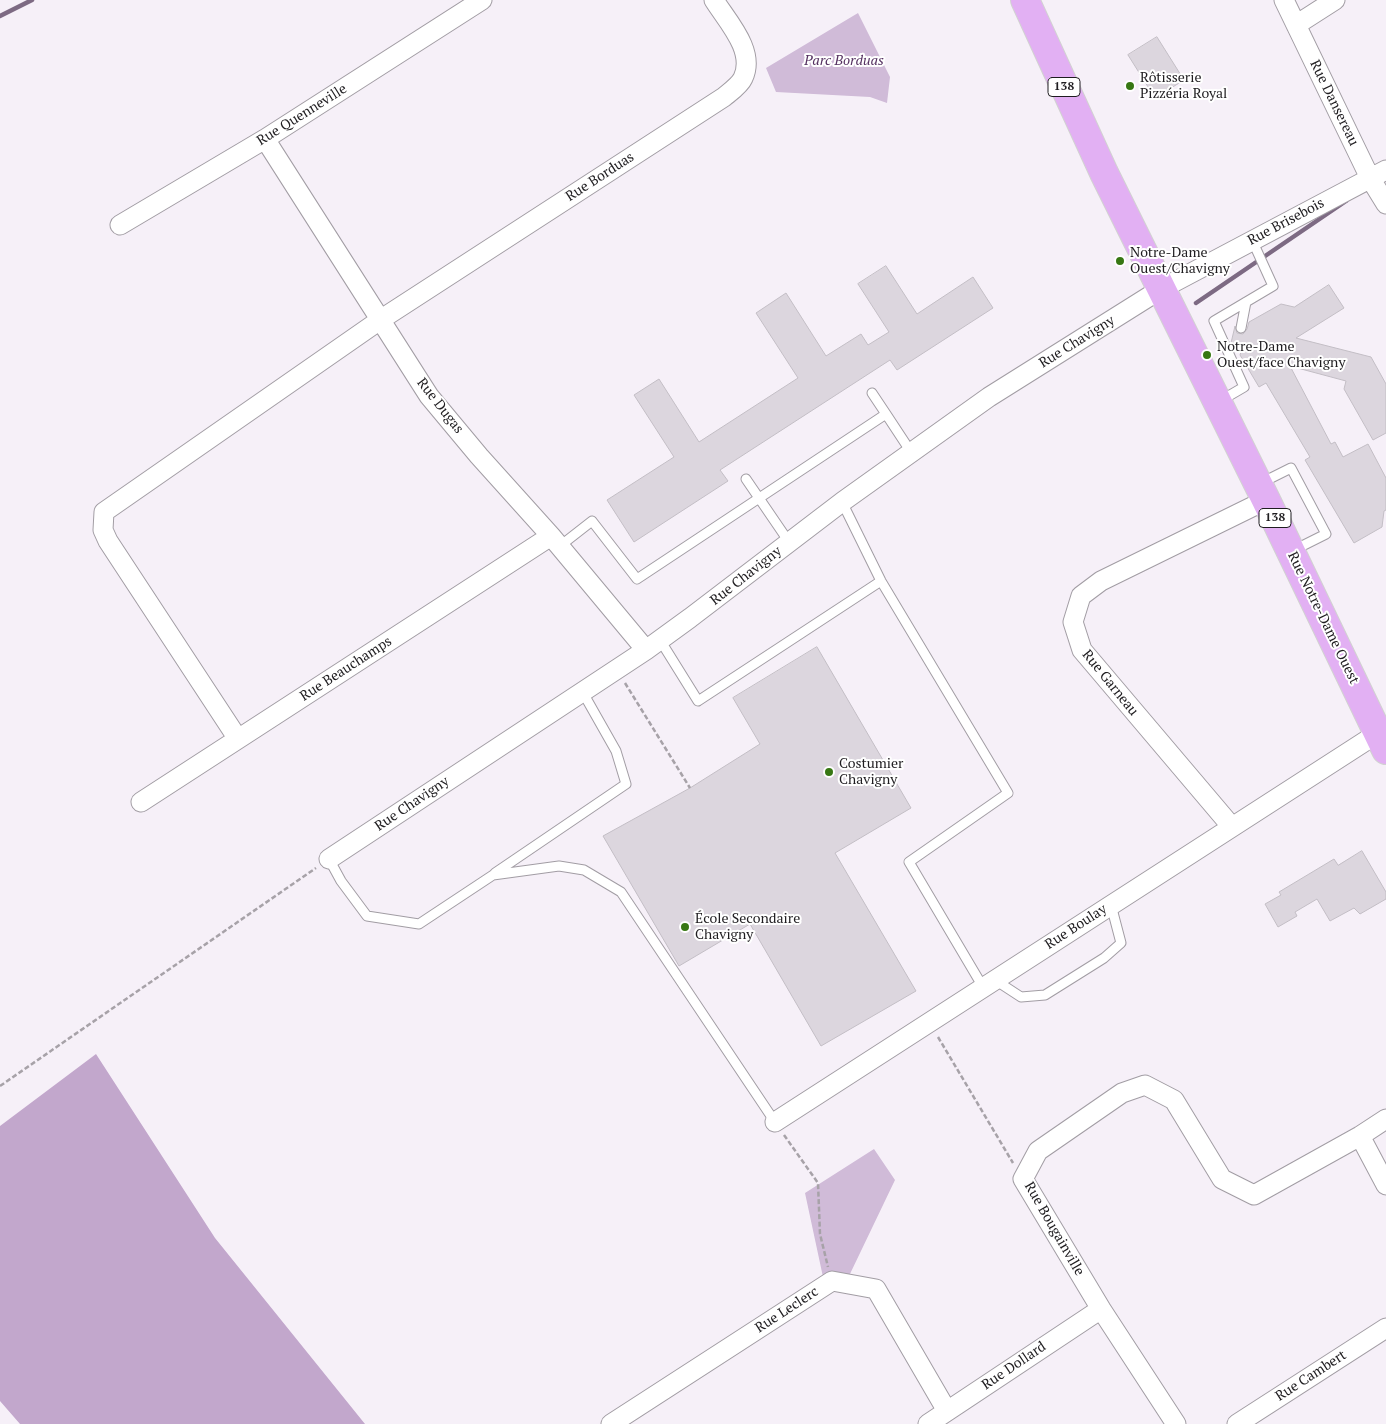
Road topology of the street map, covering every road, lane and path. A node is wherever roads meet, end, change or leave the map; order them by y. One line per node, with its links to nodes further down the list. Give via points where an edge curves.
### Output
1 (482, 0): 7 (street, Rue Quenneville)
2 (714, 0): 14 (street, Rue Borduas, via 741,43 747,60 743,79 724,97)
3 (1025, 0): 12 (main road, Rue Notre-Dame Ouest / 138)
4 (1284, 0): 6 (street, Rue Dansereau)
5 (1335, 0): 6 (street)
6 (1296, 25): 8 (street, Rue Dansereau)
7 (265, 139): 10 (street, Rue Quenneville); 14 (street, Rue Dugas)
8 (1378, 174): 9 (street, Rue Dansereau); 11 (street, Rue Brisebois)
9 (1386, 204)
10 (120, 225)
11 (1252, 240): 12 (street, Rue Brisebois); 13 (lane, via 1273,286)
12 (1161, 289): 19 (main road, Rue Notre-Dame Ouest / 138); 21 (street, Rue Chavigny, via 989,398)
13 (1246, 302): 15 (lane); 17 (lane, via 1214,320)
14 (380, 320): 26 (street, Rue Dugas, via 429,396); 33 (street, Rue Borduas, via 104,512 103,530 108,540)
15 (1241, 328)
16 (1235, 344): 17 (lane)
17 (1229, 354): 19 (lane, via 1244,387)
18 (872, 394): 20 (lane)
19 (1217, 402): 23 (main road, Rue Notre-Dame Ouest / 138)
20 (886, 414): 21 (lane); 24 (lane)
21 (912, 452): 25 (street, Rue Chavigny)
22 (746, 479): 24 (lane)
23 (1262, 492): 28 (main road, Rue Notre-Dame Ouest / 138); 28 (lane, via 1291,468 1326,534); 37 (street, Rue Garneau, via 1102,581 1081,596 1074,622 1082,650)
24 (759, 498): 26 (lane, via 637,579 592,521); 27 (lane)
25 (842, 502): 27 (street, Rue Chavigny); 29 (lane)
26 (555, 541): 30 (street, Rue Dugas); 33 (street, Rue Beauchamps)
27 (789, 542): 30 (street, Rue Chavigny)
28 (1291, 552): 34 (main road, Rue Notre-Dame Ouest / 138)
29 (881, 581): 30 (lane, via 698,701); 41 (lane, via 1008,792 909,862)
30 (653, 645): 31 (street, Rue Chavigny)
31 (616, 670): 32 (street, Rue Chavigny); 35 (path)
32 (582, 691): 38 (street, Rue Chavigny); 39 (lane, via 616,751 626,784)
33 (238, 739): 36 (street, Rue Beauchamps)
34 (1382, 741): 37 (street, Rue Boulay)
35 (690, 788)
36 (141, 802)
37 (1232, 827): 40 (street, Rue Boulay)
38 (329, 859): 39 (lane, via 367,916 419,924); 43 (path)
39 (493, 875): 45 (lane, via 559,866 584,870 621,892)
40 (1112, 905): 41 (street, Rue Boulay); 41 (lane, via 1121,943 1104,958 1045,995 1021,997)
41 (989, 984): 42 (street, Rue Boulay)
42 (929, 1023): 45 (street, Rue Boulay); 47 (path)
43 (0, 1086)
44 (1386, 1119): 46 (street, Rue Bougainville)
45 (775, 1122): 49 (path, via 818,1183 820,1234)
46 (1360, 1136): 47 (street, Rue Bougainville, via 1254,1195 1222,1179 1174,1100 1145,1085 1122,1093 1038,1151); 48 (street)
47 (1023, 1179): 50 (street, Rue Bougainville)
48 (1386, 1185)
49 (832, 1281): 52 (street, Rue Leclerc, via 876,1289); 53 (street, Rue Leclerc)
50 (1101, 1309): 52 (street, Rue Dollard); 55 (street, Rue Bougainville)
51 (1386, 1328): 56 (street, Rue Cambert)
52 (947, 1412): 54 (street, Rue Dollard)
53 (611, 1424)
54 (928, 1424)
55 (1176, 1424)
56 (1237, 1424)

